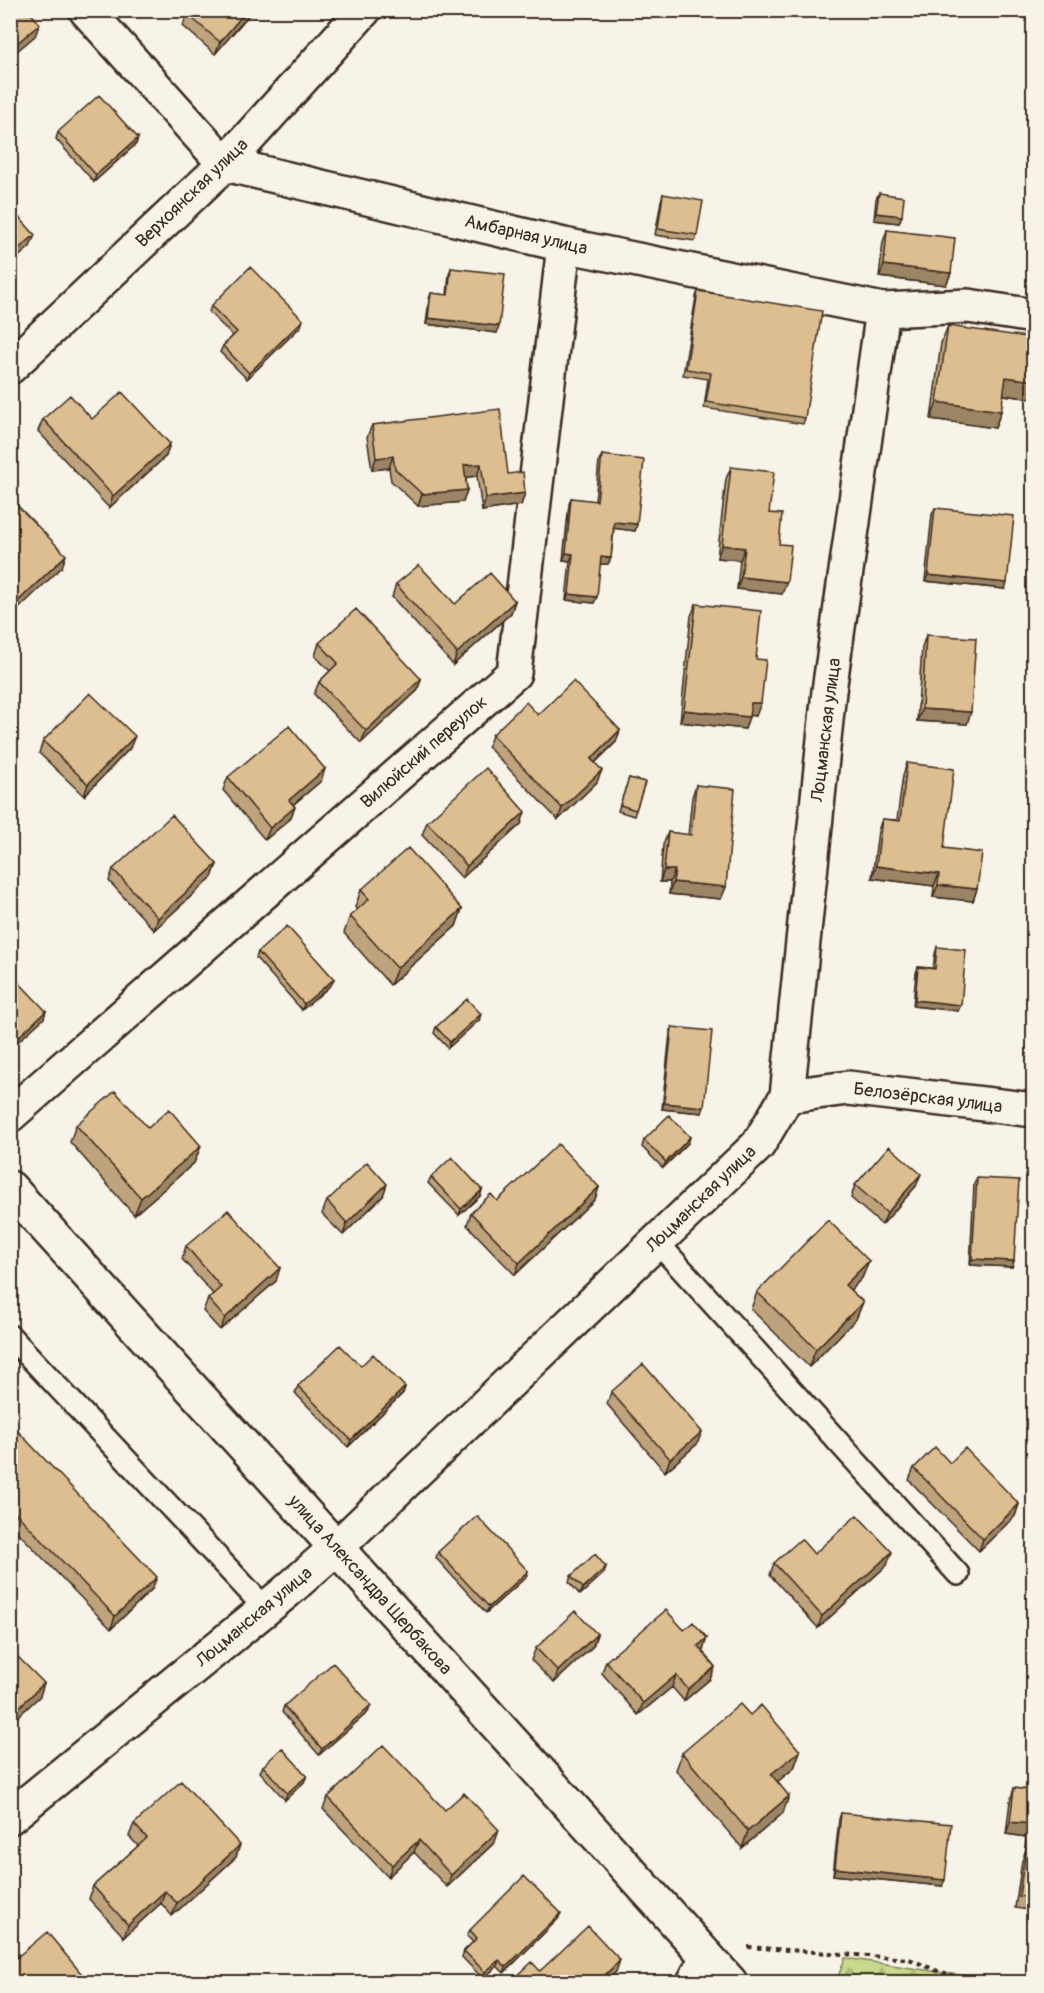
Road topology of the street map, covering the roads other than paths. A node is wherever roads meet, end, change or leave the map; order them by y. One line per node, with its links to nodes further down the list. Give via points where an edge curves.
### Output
1 (86, 10): 3 (street)
2 (364, 10): 3 (street, Верхоянская улица)
3 (225, 164): 4 (street, Амбарная улица); 7 (street, Верхоянская улица)
4 (564, 245): 5 (street, Амбарная улица); 10 (street, Вилюйский переулок, via 514,673)
5 (883, 310): 6 (street, Амбарная улица, via 968,306); 8 (street, Лоцманская улица, via 829,691)
6 (1034, 316)
7 (10, 367)
8 (787, 1096): 9 (street, Белозёрская улица, via 848,1088); 12 (street, Лоцманская улица, via 758,1145)
9 (1034, 1110)
10 (10, 1115)
11 (10, 1188): 14 (street, улица Александра Щербакова)
12 (657, 1242): 14 (street, Лоцманская улица); 15 (lane)
13 (10, 1336): 16 (lane)
14 (336, 1548): 16 (street, Лоцманская улица); 18 (street, улица Александра Щербакова)
15 (958, 1574)
16 (266, 1608): 17 (street, Лоцманская улица)
17 (10, 1817)
18 (700, 1970): 19 (street, улица Александра Щербакова)
19 (730, 1983)

